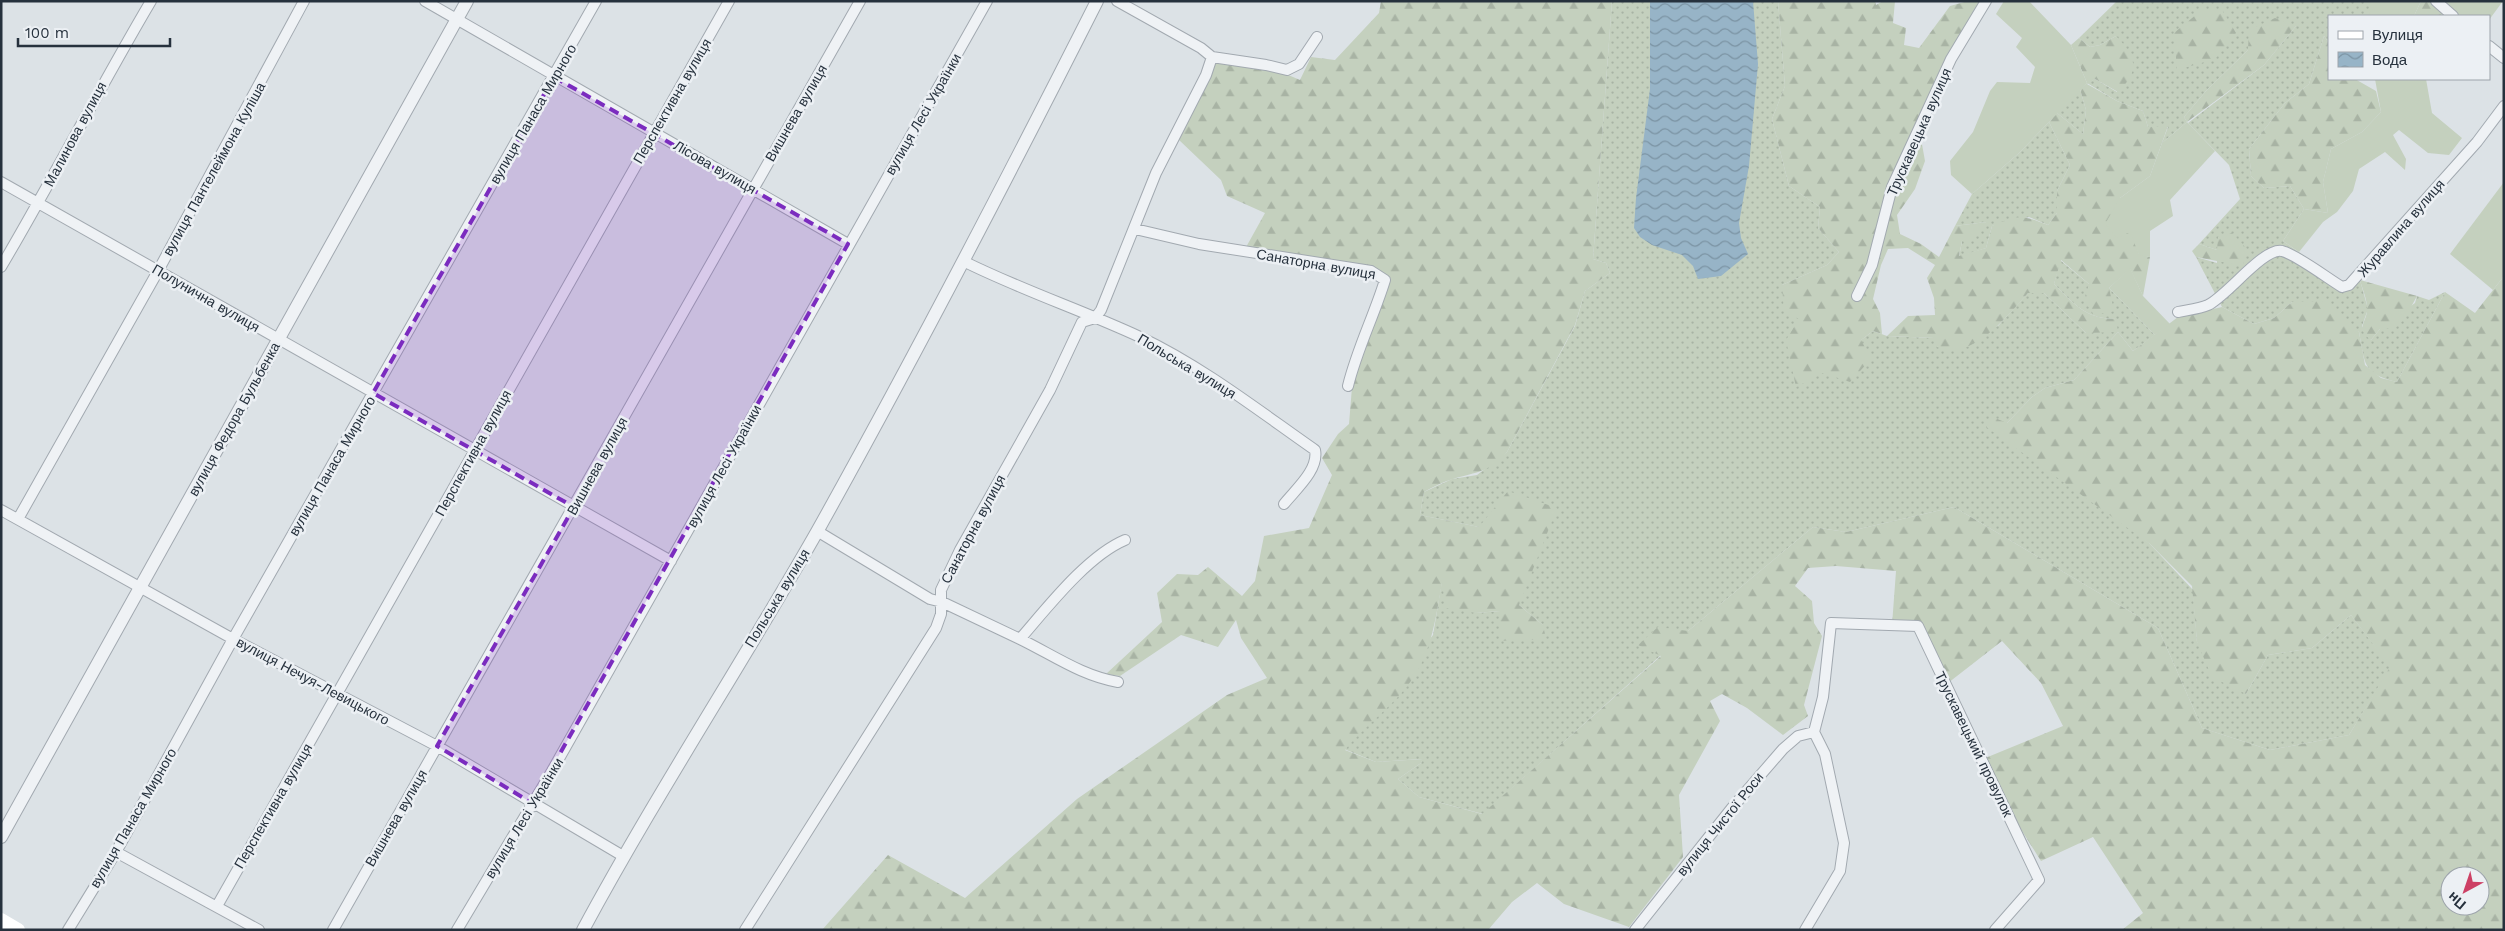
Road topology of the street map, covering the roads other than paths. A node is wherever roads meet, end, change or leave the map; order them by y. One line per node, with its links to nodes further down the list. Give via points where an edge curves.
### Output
1 (151, 1): 24 (street, Малинова вулиця, via 103,82)
2 (304, 1): 29 (street, вулиця Пантелеймона Куліша)
3 (425, 1): 14 (street, Лісова вулиця)
4 (467, 1): 14 (street, вулиця Федора Бульбенка)
5 (596, 1): 19 (street, вулиця Панаса Мирного)
6 (730, 1): 21 (street, Перспективна вулиця)
7 (860, 1): 23 (street, Вишнева вулиця)
8 (987, 1): 26 (street, вулиця Лесі Українки)
9 (1097, 1): 27 (street, Польська вулиця)
10 (1117, 1): 17 (street, via 1202,48)
11 (1986, 1): 30 (street, Трускавецька вулиця, via 1952,59 1892,187 1872,265)
12 (2436, 1): 13 (street)
13 (2452, 15)
14 (457, 19): 19 (street, Лісова вулиця); 33 (street, вулиця Федора Бульбенка)
15 (1317, 37): 17 (street, via 1299,64 1286,70 1266,64)
16 (2490, 47): 18 (street)
17 (1212, 58): 25 (street, Санаторна вулиця, via 1156,173)
18 (2504, 58)
19 (554, 77): 21 (street, Лісова вулиця); 35 (street, вулиця Панаса Мирного)
20 (2504, 106): 31 (street, Журавлина вулиця, via 2477,142 2349,286 2342,287 2288,254 2276,251 2265,256 2207,306)
21 (655, 132): 23 (street, Лісова вулиця); 36 (street, Перспективна вулиця)
22 (1, 182): 24 (street, Полунична вулиця)
23 (753, 188): 26 (street, Лісова вулиця); 38 (street, Вишнева вулиця)
24 (38, 204): 28 (street, Малинова вулиця); 29 (street, Полунична вулиця)
25 (1135, 229): 32 (street, Санаторна вулиця); 34 (street, Санаторна вулиця, via 1199,244 1371,271 1382,276 1385,280 1380,298)
26 (848, 244): 43 (street, вулиця Лесі Українки)
27 (963, 261): 32 (street, Польська вулиця, via 996,278); 41 (street, Польська вулиця)
28 (1, 267)
29 (158, 271): 33 (street, Полунична вулиця); 40 (street, вулиця Пантелеймона Куліша)
30 (1857, 296)
31 (2178, 312)
32 (1095, 318): 37 (street, Польська вулиця, via 1172,355 1315,450 1313,467); 45 (street, Санаторна вулиця, via 1082,322 1050,390 960,550 941,590)
33 (279, 339): 35 (street, Полунична вулиця); 44 (street, вулиця Федора Бульбенка)
34 (1348, 386)
35 (374, 393): 36 (street, Полунична вулиця); 46 (street, вулиця Панаса Мирного)
36 (474, 451): 38 (street, Полунична вулиця); 49 (street, Перспективна вулиця)
37 (1284, 504)
38 (574, 507): 43 (street, Полунична вулиця); 51 (street, Вишнева вулиця)
39 (1, 510): 40 (street, вулиця Нечуя-Левицького)
40 (18, 519): 44 (street, вулиця Нечуя-Левицького)
41 (817, 531): 45 (street, via 930,599); 55 (street, Польська вулиця)
42 (1126, 540): 47 (street, via 1114,545 1062,591)
43 (671, 562): 52 (street, вулиця Лесі Українки)
44 (140, 585): 46 (street, вулиця Нечуя-Левицького); 53 (street, вулиця Федора Бульбенка)
45 (942, 602): 47 (street); 64 (street, Санаторна вулиця, via 942,614 936,628)
46 (234, 639): 49 (street, вулиця Нечуя-Левицького); 54 (street, вулиця Панаса Мирного)
47 (1020, 639): 48 (street, via 1081,672)
48 (1118, 682)
49 (337, 694): 51 (street, вулиця Нечуя-Левицького); 56 (street, Перспективна вулиця)
50 (1814, 732): 65 (street, вулиця Чистої Роси, via 1798,736 1783,749); 66 (street, via 1825,754 1844,843 1840,871); 67 (street, Трускавецький провулок, via 1823,697 1831,623 1918,626 2039,880)
51 (437, 746): 52 (street, вулиця Нечуя-Левицького); 61 (street, Вишнева вулиця)
52 (532, 803): 55 (street, вулиця Нечуя-Левицького); 62 (street, вулиця Лесі Українки)
53 (1, 837)
54 (116, 852): 56 (street); 59 (street, вулиця Панаса Мирного)
55 (623, 856): 63 (street, Польська вулиця)
56 (217, 906): 60 (street)
57 (1, 920): 58 (main road)
58 (18, 930)
59 (68, 930)
60 (259, 930)
61 (333, 930)
62 (458, 930)
63 (583, 930)
64 (745, 930)
65 (1635, 930)
66 (1805, 930)
67 (1995, 930)

